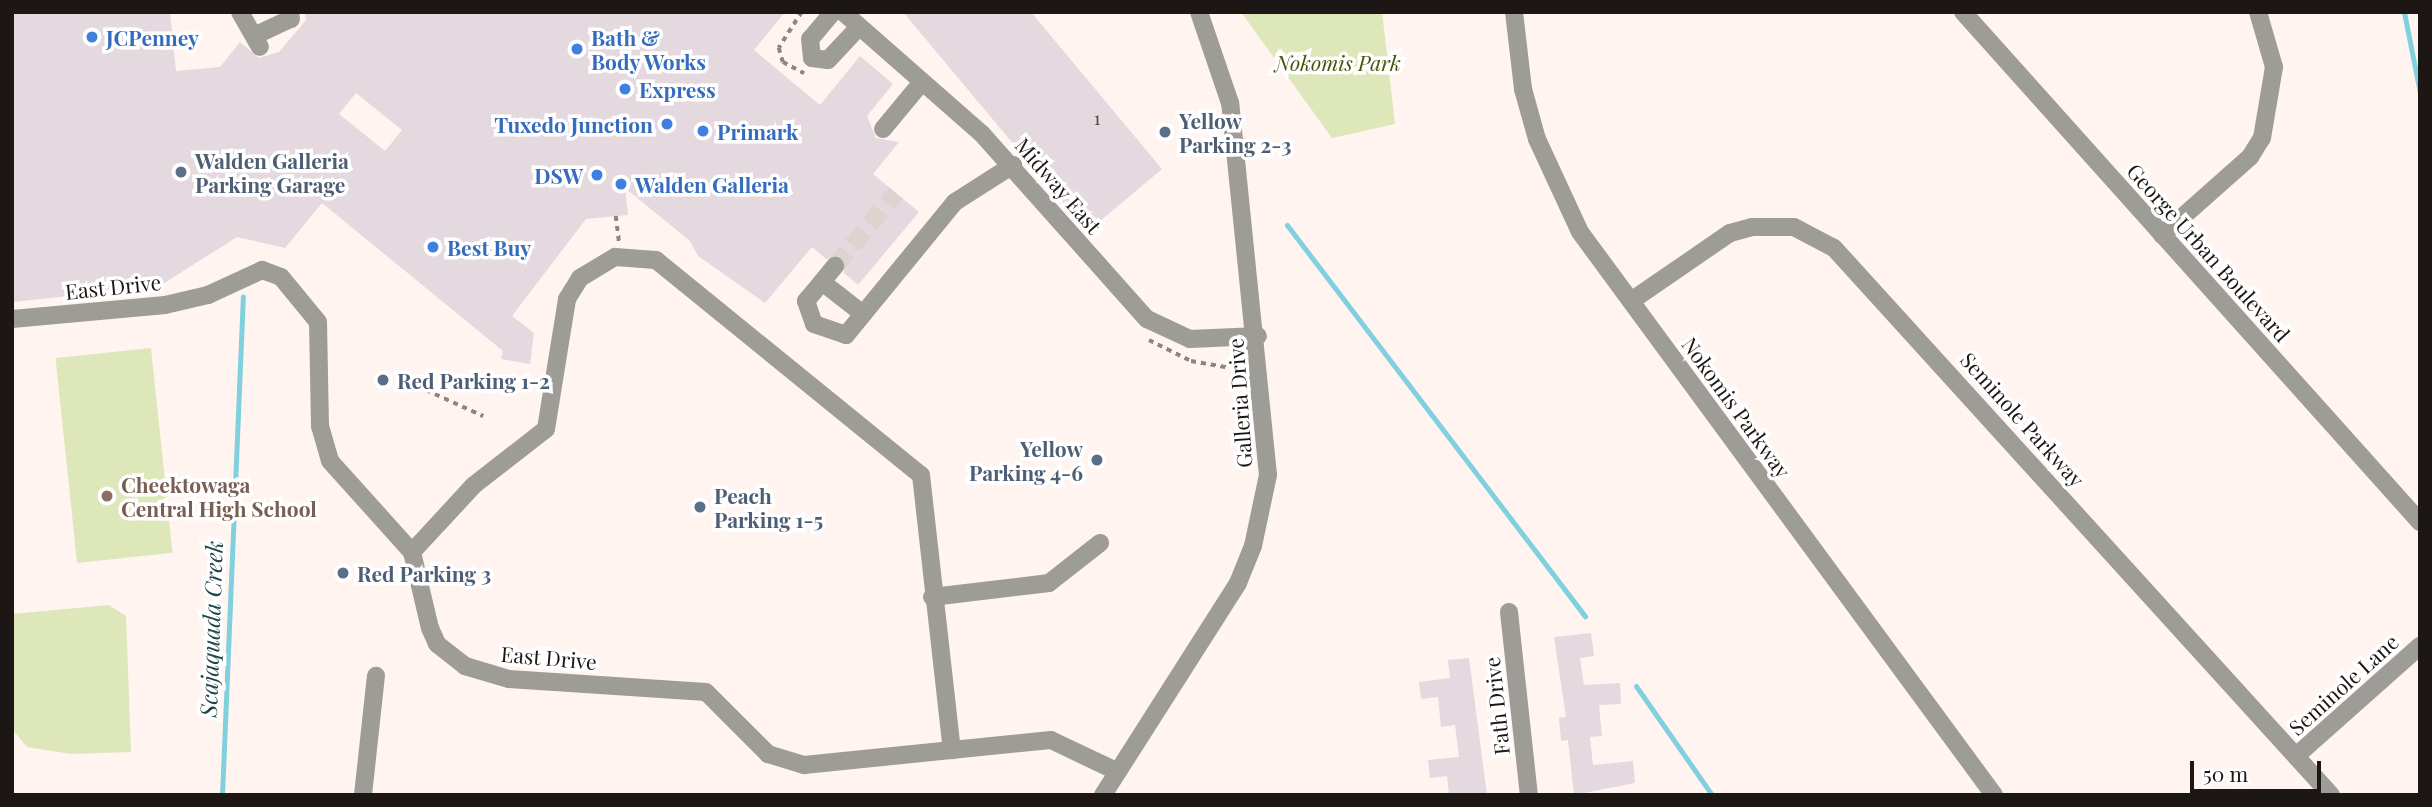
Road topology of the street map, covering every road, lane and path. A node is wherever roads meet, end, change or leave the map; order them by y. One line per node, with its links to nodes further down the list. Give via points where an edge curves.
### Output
1 (240, 12): 2 (street, via 241,24 258,41 291,19)
2 (290, 12)
3 (833, 12): 9 (street, via 810,39 812,58 828,60)
4 (842, 12): 9 (street, Midway East)
5 (1199, 12): 21 (street, Galleria Drive, via 1230,103)
6 (1514, 12): 18 (street, Nokomis Parkway, via 1523,89 1537,139 1580,232)
7 (1964, 12): 14 (street, George Urban Boulevard)
8 (2258, 12): 14 (street, via 2274,67 2262,138 2250,158)
9 (859, 27): 10 (street, Midway East)
10 (922, 82): 11 (street); 12 (street, Midway East)
11 (883, 129)
12 (1013, 165): 19 (street, via 955,202); 21 (street, Midway East, via 1147,319 1190,339)
13 (616, 216): 15 (path)
14 (2162, 234): 24 (street, George Urban Boulevard)
15 (618, 242)
16 (835, 267): 17 (street)
17 (822, 282): 19 (street); 19 (street, via 806,302 806,314 820,329 846,335)
18 (1631, 301): 32 (street, Seminole Parkway, via 1730,233 1752,227 1794,228 1834,247); 37 (street, Nokomis Parkway)
19 (863, 314)
20 (12, 319): 26 (street, East Drive, via 177,302 262,270 281,277 318,322 320,426 330,461)
21 (1258, 336): 33 (street, Galleria Drive, via 1268,444 1253,546 1222,610)
22 (426, 390): 23 (path)
23 (483, 416)
24 (2420, 522)
25 (1100, 543): 27 (street, via 1049,583)
26 (412, 552): 27 (street, via 474,485 546,429 573,286 597,263 632,255 674,271 920,475); 31 (street, East Drive, via 437,644 475,670 509,679 706,692 755,744 785,762 832,764)
27 (932, 597): 31 (street)
28 (1508, 612): 36 (street, Fath Drive)
29 (2420, 646): 32 (street, Seminole Lane)
30 (376, 676): 34 (street)
31 (952, 750): 33 (street, East Drive, via 1051,740)
32 (2296, 757): 38 (street, Seminole Parkway)
33 (1116, 771): 35 (street, Galleria Drive)
34 (363, 795)
35 (1103, 795)
36 (1529, 795)
37 (1994, 795)
38 (2331, 795)

